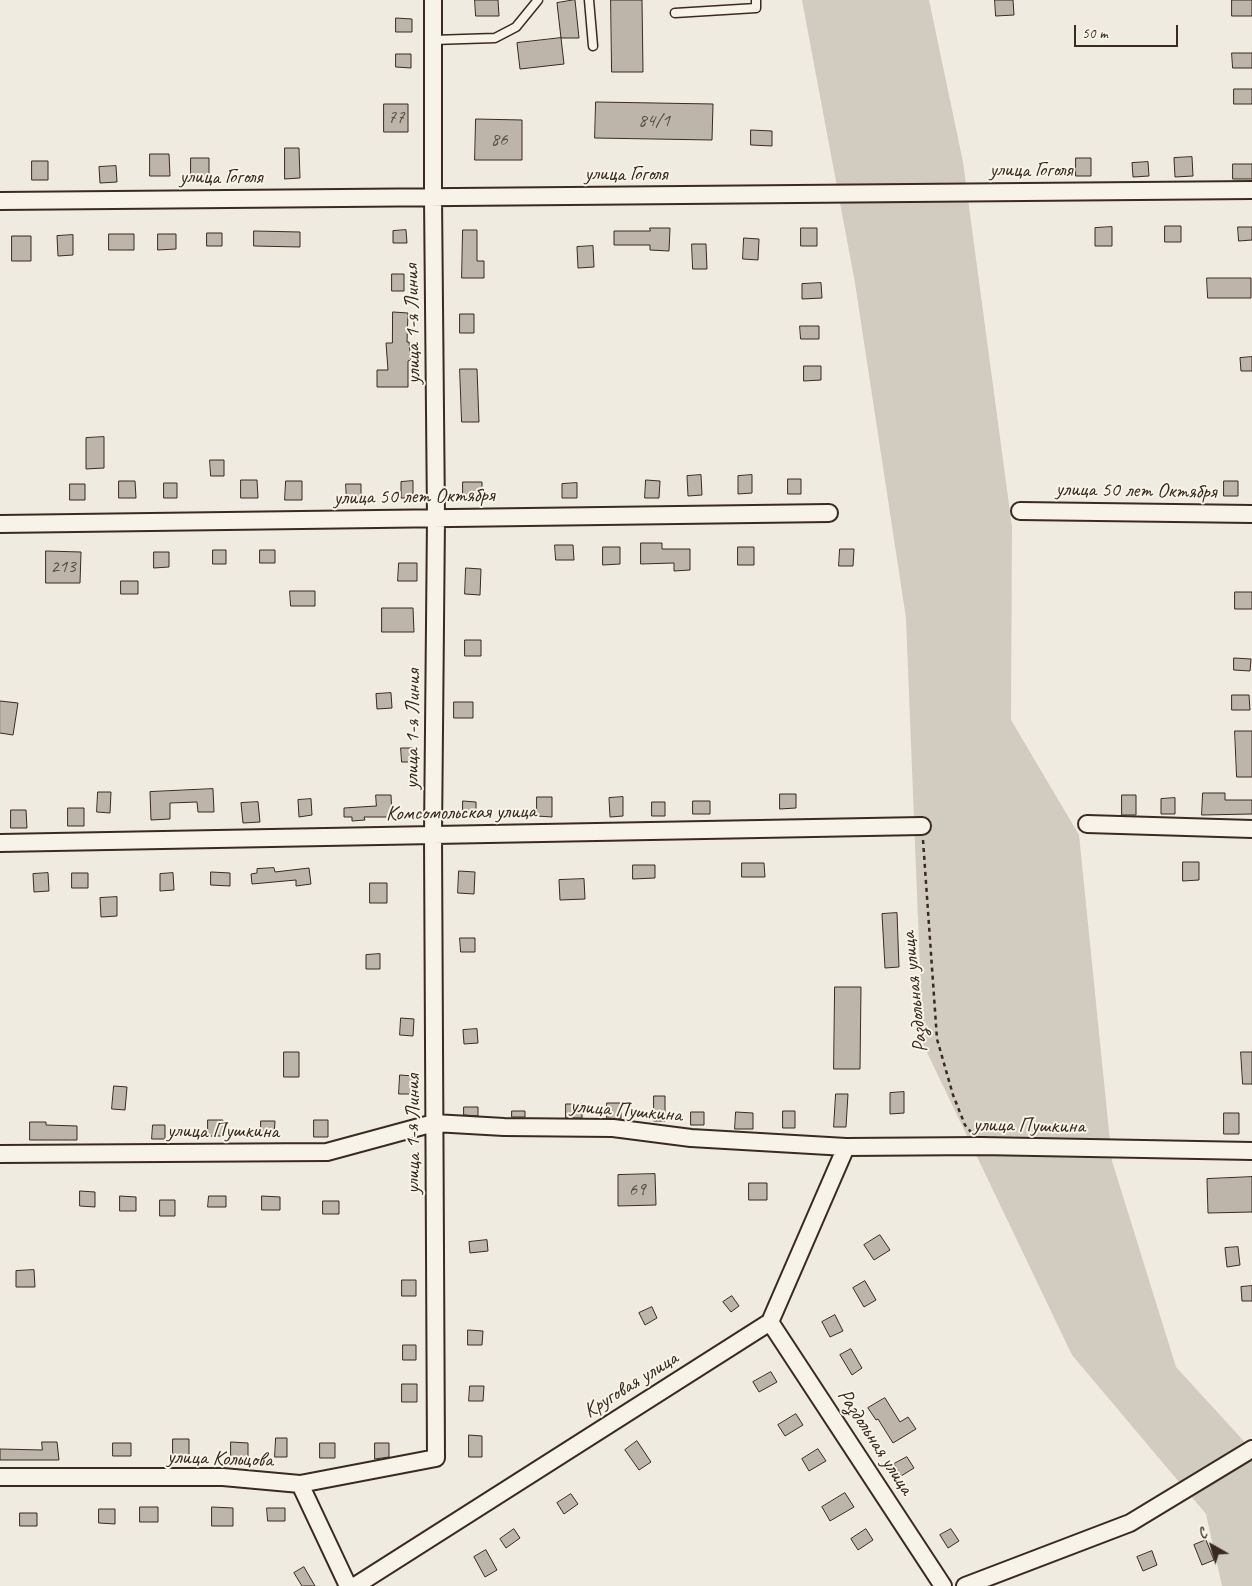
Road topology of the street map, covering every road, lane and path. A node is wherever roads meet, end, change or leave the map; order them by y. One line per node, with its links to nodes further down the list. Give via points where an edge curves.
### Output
1 (433, 0): 6 (street, улица 1-я Линия)
2 (538, 0): 6 (lane, via 516,27 495,38)
3 (589, 0): 7 (lane)
4 (756, 0): 5 (lane, via 756,8)
5 (675, 14)
6 (433, 40): 9 (street, улица 1-я Линия)
7 (593, 46)
8 (1252, 190): 9 (street, улица Гоголя)
9 (432, 197): 10 (street, улица Гоголя); 14 (street, улица 1-я Линия)
10 (0, 200)
11 (1020, 511): 13 (street, улица 50 лет Октября)
12 (829, 513): 14 (street, улица 50 лет Октября)
13 (1252, 514)
14 (436, 518): 15 (street, улица 50 лет Октября); 19 (street, улица 1-я Линия)
15 (0, 524)
16 (1087, 824): 18 (street)
17 (922, 826): 19 (street, Комсомольская улица); 22 (path, Раздольная улица, via 937,1039 959,1110)
18 (1252, 828)
19 (433, 835): 20 (street, Комсомольская улица); 21 (street, улица 1-я Линия)
20 (0, 843)
21 (434, 1123): 23 (street, улица Пушкина, via 612,1128 691,1138); 25 (street, улица Пушкина, via 327,1152); 28 (street, улица 1-я Линия)
22 (981, 1146): 23 (street, улица Пушкина); 24 (street, улица Пушкина)
23 (846, 1147): 26 (street)
24 (1252, 1151)
25 (0, 1154)
26 (770, 1322): 32 (street, Круговая улица); 33 (street, Раздольная улица)
27 (1252, 1449): 34 (street, via 1130,1523)
28 (436, 1458): 30 (street, улица Кольцова)
29 (0, 1477): 30 (street, улица Кольцова, via 223,1477)
30 (300, 1484): 31 (street)
31 (348, 1586)
32 (354, 1586)
33 (943, 1586)
34 (965, 1586)

